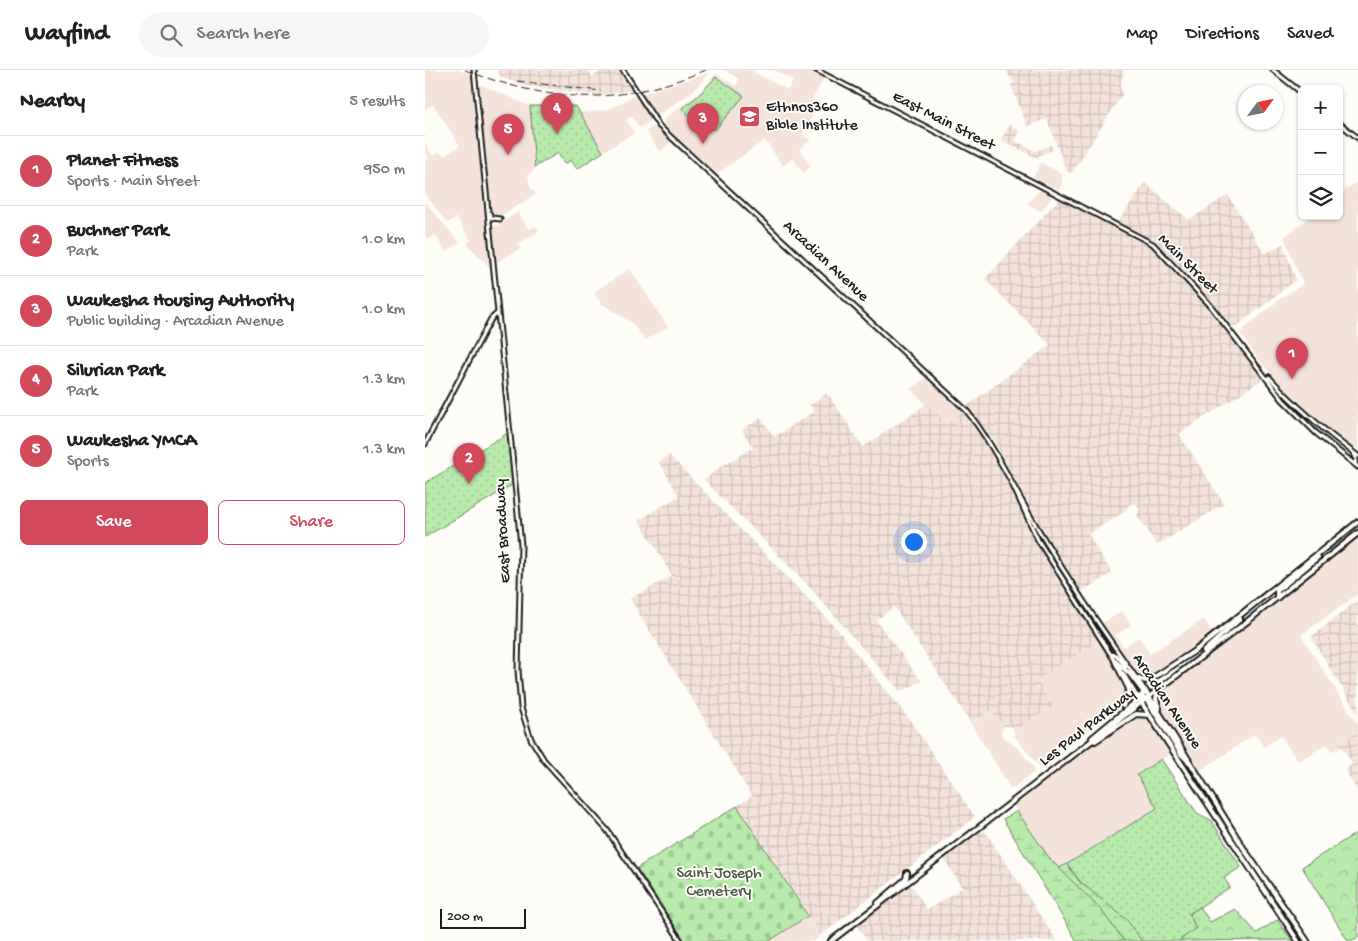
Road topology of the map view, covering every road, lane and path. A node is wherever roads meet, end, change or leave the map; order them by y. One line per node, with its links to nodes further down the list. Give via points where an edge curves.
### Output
1 (474, 70): 9 (main road, East Broadway)
2 (623, 70): 17 (main road, Arcadian Avenue, via 659,126 963,407 983,432)
3 (816, 70): 8 (main road, East Main Street)
4 (1273, 70): 5 (main road)
5 (1298, 90)
6 (1343, 126): 7 (main road)
7 (1358, 138)
8 (1059, 194): 12 (main road, Main Street, via 1153,244 1210,306)
9 (488, 212): 10 (main road, via 492,218); 11 (main road, East Broadway)
10 (500, 219)
11 (498, 313): 13 (main road, via 491,319); 37 (main road, East Broadway, via 521,541 518,687 524,719 544,760 607,830)
12 (1253, 360): 14 (main road, Main Street, via 1291,402); 16 (main road, Main Street, via 1298,415)
13 (425, 444)
14 (1353, 452): 15 (main road, Main Street); 16 (main road)
15 (1358, 456)
16 (1357, 464)
17 (1008, 474): 23 (main road, Arcadian Avenue, via 1038,540); 26 (main road, Arcadian Avenue, via 1045,541)
18 (1358, 522): 20 (main road)
19 (1357, 534): 21 (main road, Les Paul Parkway)
20 (1330, 545): 21 (main road, via 1277,591); 22 (main road)
21 (1277, 598): 25 (main road, Les Paul Parkway)
22 (1246, 611): 25 (main road); 27 (main road, via 1153,678 1145,681)
23 (1110, 654): 24 (main road, Arcadian Avenue); 26 (main road, via 1116,655)
24 (1115, 661): 29 (main road, Arcadian Avenue); 29 (main road, via 1130,674); 30 (main road, via 1129,690)
25 (1186, 668): 28 (main road, Les Paul Parkway)
26 (1131, 671): 27 (main road, Arcadian Avenue)
27 (1137, 678): 29 (main road, Arcadian Avenue)
28 (1159, 689): 29 (main road, Les Paul Parkway); 31 (main road, via 1156,699)
29 (1143, 696): 31 (main road, Arcadian Avenue); 32 (main road, Arcadian Avenue); 33 (main road, Les Paul Parkway, via 1101,729); 34 (main road, via 1181,754)
30 (1123, 706)
31 (1161, 714): 34 (main road, Arcadian Avenue)
32 (1150, 715): 33 (main road, via 1136,714); 39 (main road, Arcadian Avenue)
33 (1084, 747): 36 (main road, Les Paul Parkway)
34 (1193, 765): 40 (main road, Arcadian Avenue)
35 (907, 873): 36 (main road, via 906,879)
36 (869, 912): 38 (main road, Les Paul Parkway)
37 (681, 941)
38 (831, 941)
39 (1298, 941)
40 (1307, 941)

